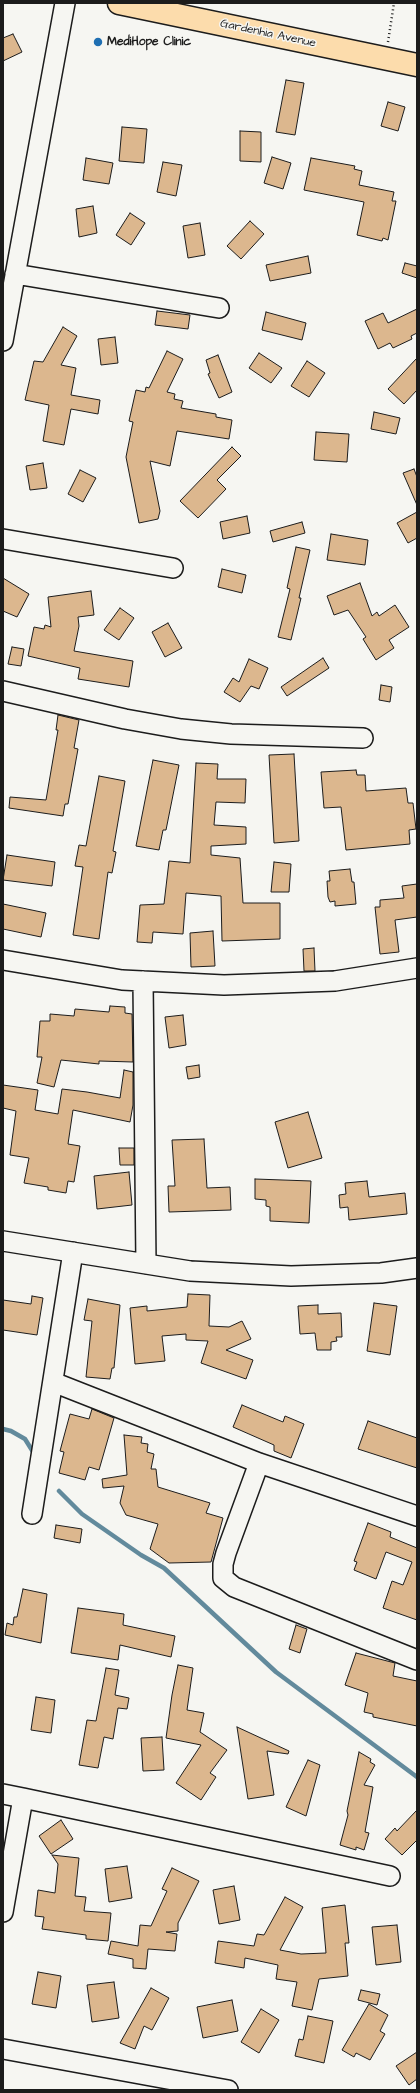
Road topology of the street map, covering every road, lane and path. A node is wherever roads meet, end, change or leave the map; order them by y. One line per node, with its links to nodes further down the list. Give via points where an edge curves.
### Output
1 (65, 3): 6 (street)
2 (119, 3): 4 (main road, Gardenhia Avenue)
3 (394, 3): 4 (path)
4 (386, 59): 5 (main road, Gardenhia Avenue)
5 (417, 66)
6 (15, 274): 7 (street); 8 (street)
7 (219, 308)
8 (3, 341)
9 (3, 539): 10 (street)
10 (173, 568)
11 (3, 691): 12 (street, via 125,720 181,729 231,734)
12 (363, 738)
13 (3, 960): 15 (street, via 122,980)
14 (417, 968): 15 (street, via 335,981 224,985)
15 (143, 981): 18 (street)
16 (3, 1241): 17 (street)
17 (73, 1252): 18 (street); 20 (street)
18 (146, 1264): 19 (street, via 190,1271 291,1276 382,1273)
19 (417, 1268)
20 (54, 1382): 21 (street); 22 (street)
21 (259, 1463): 23 (street); 24 (street, via 226,1553 223,1578 234,1587)
22 (32, 1514)
23 (417, 1516)
24 (417, 1660)
25 (3, 1794): 26 (street)
26 (23, 1798): 27 (street); 28 (street)
27 (390, 1876)
28 (3, 1912)
29 (3, 2049): 30 (street)
30 (228, 2090)

